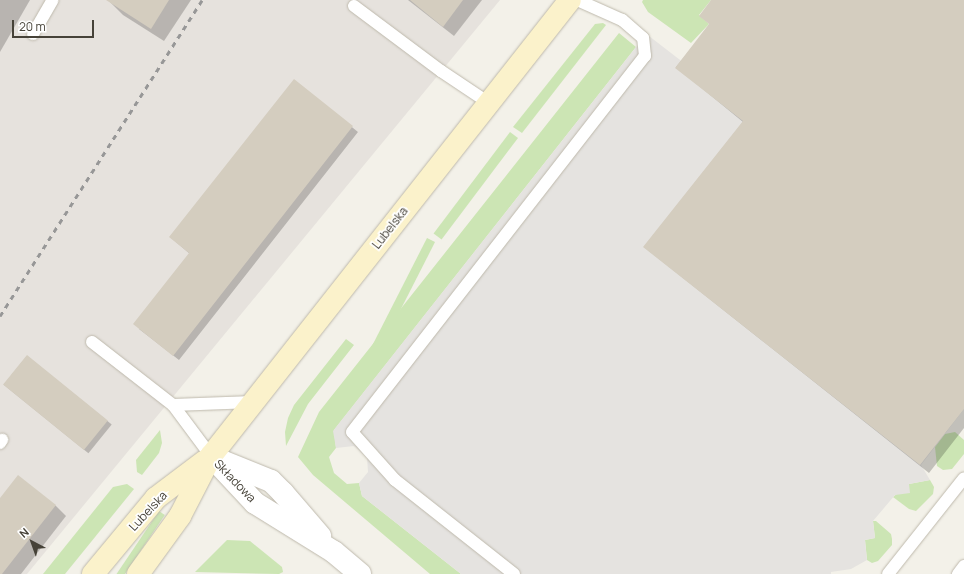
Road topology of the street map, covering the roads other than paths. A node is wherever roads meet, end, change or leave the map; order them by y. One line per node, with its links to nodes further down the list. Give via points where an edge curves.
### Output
1 (53, 0): 5 (lane)
2 (570, 0): 6 (street, Lubelska)
3 (577, 0): 16 (lane, via 622,20 643,38 645,56 352,432 395,480)
4 (354, 6): 6 (lane, via 441,71)
5 (33, 34)
6 (489, 103): 8 (street, Lubelska)
7 (92, 342): 9 (lane)
8 (253, 402): 9 (lane); 10 (street, Lubelska)
9 (173, 405): 10 (lane)
10 (211, 456): 13 (street, Lubelska, via 156,498); 14 (street, Lubelska, via 180,516); 15 (street, Składowa, via 270,481 334,552)
11 (964, 478): 17 (lane)
12 (964, 566): 18 (lane)
13 (93, 574)
14 (138, 574)
15 (360, 574)
16 (514, 574)
17 (888, 574)
18 (958, 574)

